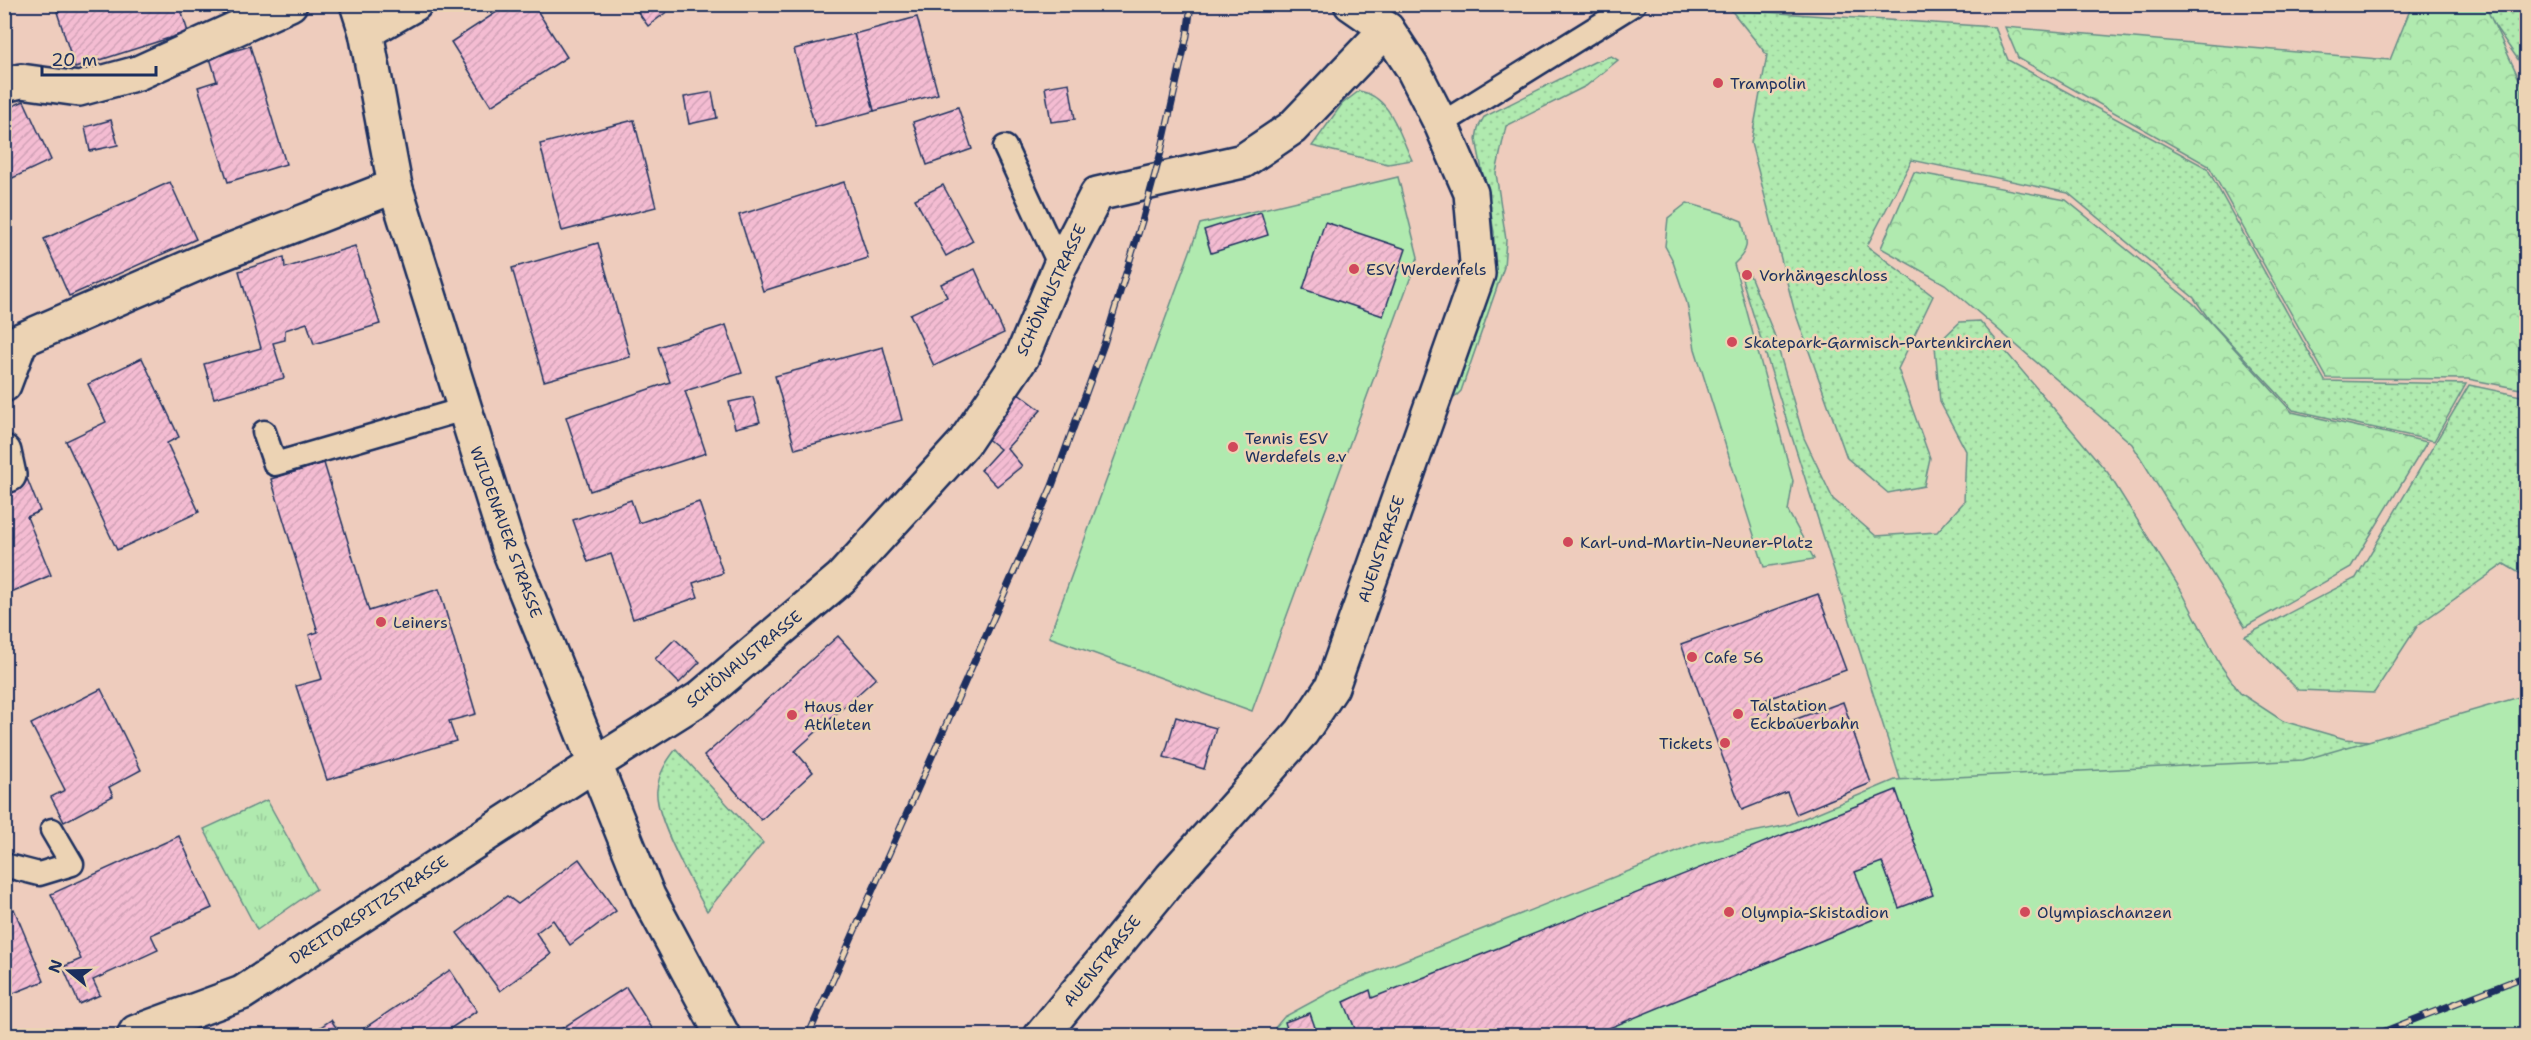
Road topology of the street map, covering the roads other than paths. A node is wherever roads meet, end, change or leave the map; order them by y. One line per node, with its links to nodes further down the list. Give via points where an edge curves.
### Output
1 (290, 4): 7 (street, via 138,73 79,88 21,81)
2 (414, 4): 5 (street)
3 (1352, 4): 6 (street, AUENSTRASSE)
4 (1634, 4): 8 (lane)
5 (361, 18): 10 (street, WILDENAUER STRASSE)
6 (1387, 29): 8 (street, AUENSTRASSE); 11 (street, SCHÖNAUSTRASSE, via 1292,128 1243,161 1097,194)
7 (4, 85)
8 (1441, 124): 20 (street, AUENSTRASSE, via 1471,193 1478,274 1332,687 1302,732 1074,981)
9 (1005, 147): 11 (lane)
10 (395, 186): 12 (street, via 208,259 21,340); 13 (street, WILDENAUER STRASSE)
11 (1060, 266): 15 (street, SCHÖNAUSTRASSE, via 1022,357 964,443 841,578 700,698)
12 (4, 386)
13 (464, 409): 14 (lane, via 275,464); 15 (street, WILDENAUER STRASSE, via 509,550)
14 (264, 432)
15 (595, 764): 18 (street, WILDENAUER STRASSE, via 648,896); 19 (street, DREITORSPITZSTRASSE, via 242,993)
16 (52, 830): 17 (lane, via 72,864 39,874)
17 (4, 865)
18 (713, 1028)
19 (134, 1035)
20 (1041, 1035)

